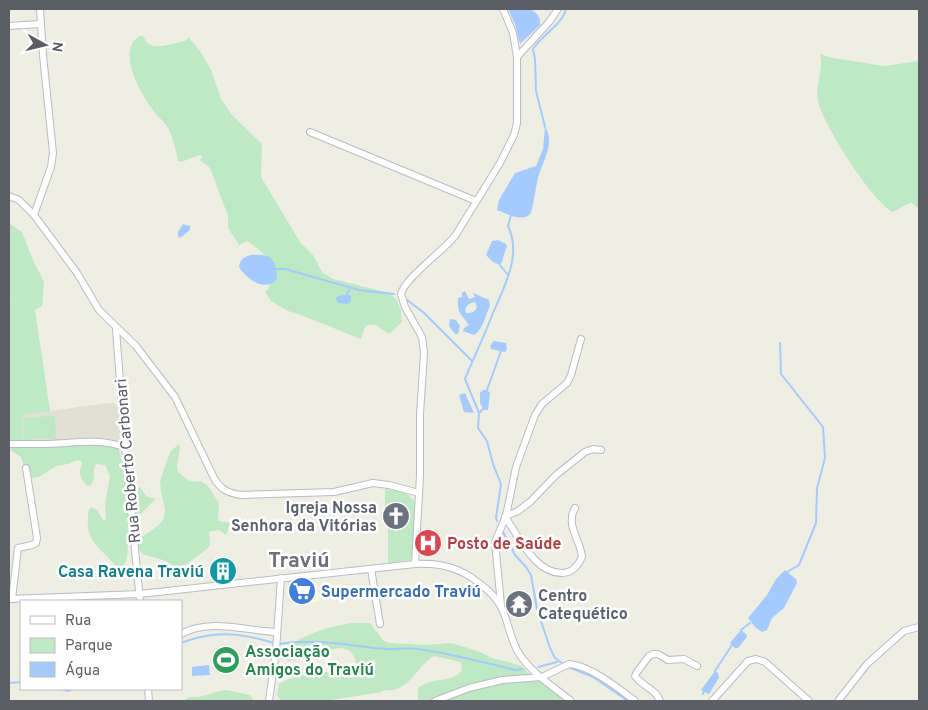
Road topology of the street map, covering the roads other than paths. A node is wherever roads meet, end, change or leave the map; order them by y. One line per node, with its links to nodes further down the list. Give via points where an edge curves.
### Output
1 (40, 9): 4 (street)
2 (503, 9): 6 (street, via 513,33)
3 (558, 9): 6 (street)
4 (40, 24): 5 (street); 10 (street, via 53,153)
5 (9, 26)
6 (517, 57): 9 (street, via 517,123 514,135)
7 (310, 132): 9 (street)
8 (9, 196): 10 (street, via 19,200)
9 (476, 201): 17 (street, via 447,246 411,278 401,294 423,344)
10 (34, 215): 11 (street, via 77,273 99,310)
11 (116, 329): 14 (street, Rua Roberto Carbonari); 17 (street, via 136,346 174,397 221,489 241,495 310,494 373,483)
12 (581, 339): 19 (street, via 567,383 542,404 535,416 516,467)
13 (9, 444): 14 (street, via 92,440)
14 (125, 447): 23 (street, Rua Roberto Carbonari)
15 (601, 450): 19 (street, via 585,452 530,502)
16 (26, 468): 24 (street, via 36,543 18,548)
17 (419, 493): 20 (street)
18 (575, 508): 19 (street, via 572,522 582,557 567,573 550,571 539,564 518,539)
19 (505, 516): 27 (street, via 495,542)
20 (415, 564): 21 (street); 27 (street, via 437,564 460,570 486,588)
21 (371, 569): 22 (street); 28 (street)
22 (281, 578): 23 (street); 30 (street)
23 (140, 594): 25 (street); 26 (street, Rua Roberto Carbonari)
24 (10, 599): 25 (street)
25 (74, 599)
26 (140, 600)
27 (501, 606): 33 (street, via 518,653)
28 (380, 624)
29 (919, 627): 41 (street, via 904,631 867,664)
30 (278, 632): 31 (street, via 212,626); 34 (street)
31 (182, 634)
32 (697, 666): 38 (street, via 684,659 668,660 658,654 648,656 635,676)
33 (542, 677): 35 (street, via 502,680); 36 (street); 37 (street, via 569,664 574,665)
34 (269, 701)
35 (435, 701)
36 (571, 701)
37 (635, 701)
38 (660, 701)
39 (712, 701): 40 (street, via 748,661 756,659 765,662)
40 (809, 701)
41 (838, 701)

